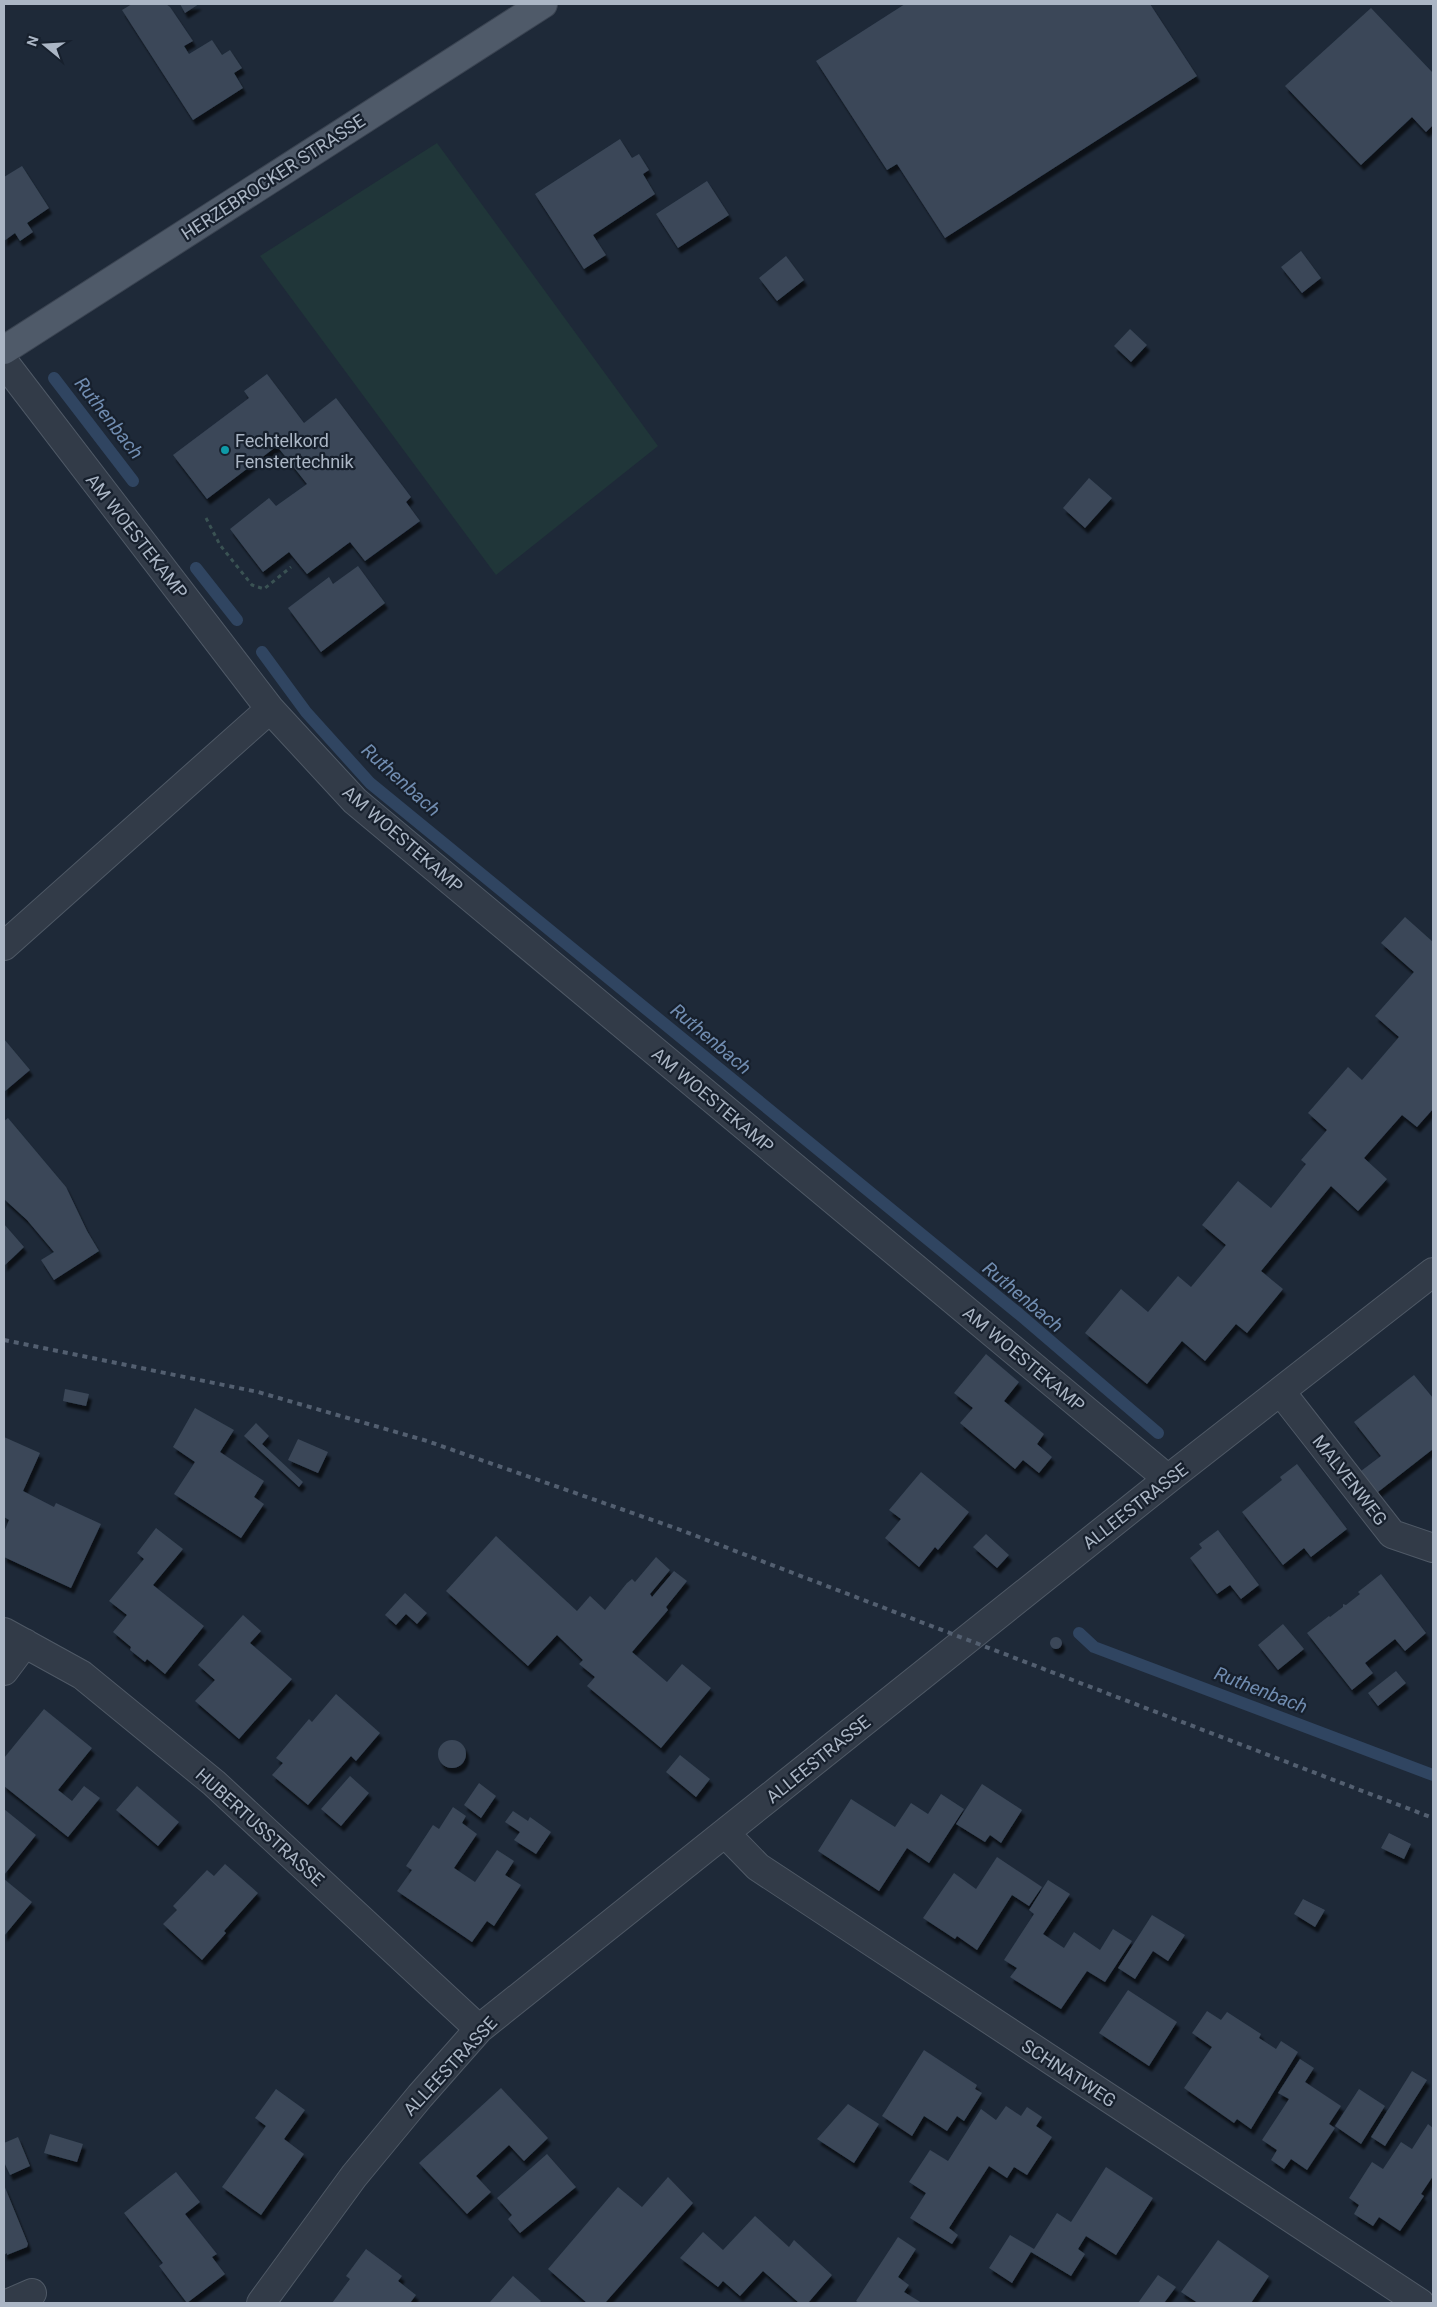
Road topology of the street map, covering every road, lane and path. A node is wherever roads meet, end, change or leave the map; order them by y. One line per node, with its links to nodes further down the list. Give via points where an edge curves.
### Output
1 (543, 4): 2 (main road, HERZEBROCKER STRASSE)
2 (4, 350)
3 (4, 362): 6 (street, AM WOESTEKAMP)
4 (206, 518): 5 (path, via 220,545 252,585 264,588)
5 (291, 567)
6 (270, 709): 7 (street); 10 (street, AM WOESTEKAMP, via 355,801)
7 (4, 946)
8 (1433, 1272): 9 (street, ALLEESTRASSE)
9 (1281, 1392): 10 (street, ALLEESTRASSE); 11 (street, MALVENWEG, via 1392,1534)
10 (1168, 1479): 14 (street, ALLEESTRASSE)
11 (1433, 1548)
12 (14, 1638): 13 (street, HUBERTUSSTRASSE); 15 (street, HUBERTUSSTRASSE, via 82,1675 214,1783)
13 (4, 1671)
14 (726, 1833): 15 (street, ALLEESTRASSE); 17 (street, SCHNATWEG, via 758,1867)
15 (480, 2029): 16 (street, ALLEESTRASSE, via 354,2176)
16 (261, 2303)
17 (1420, 2303)

